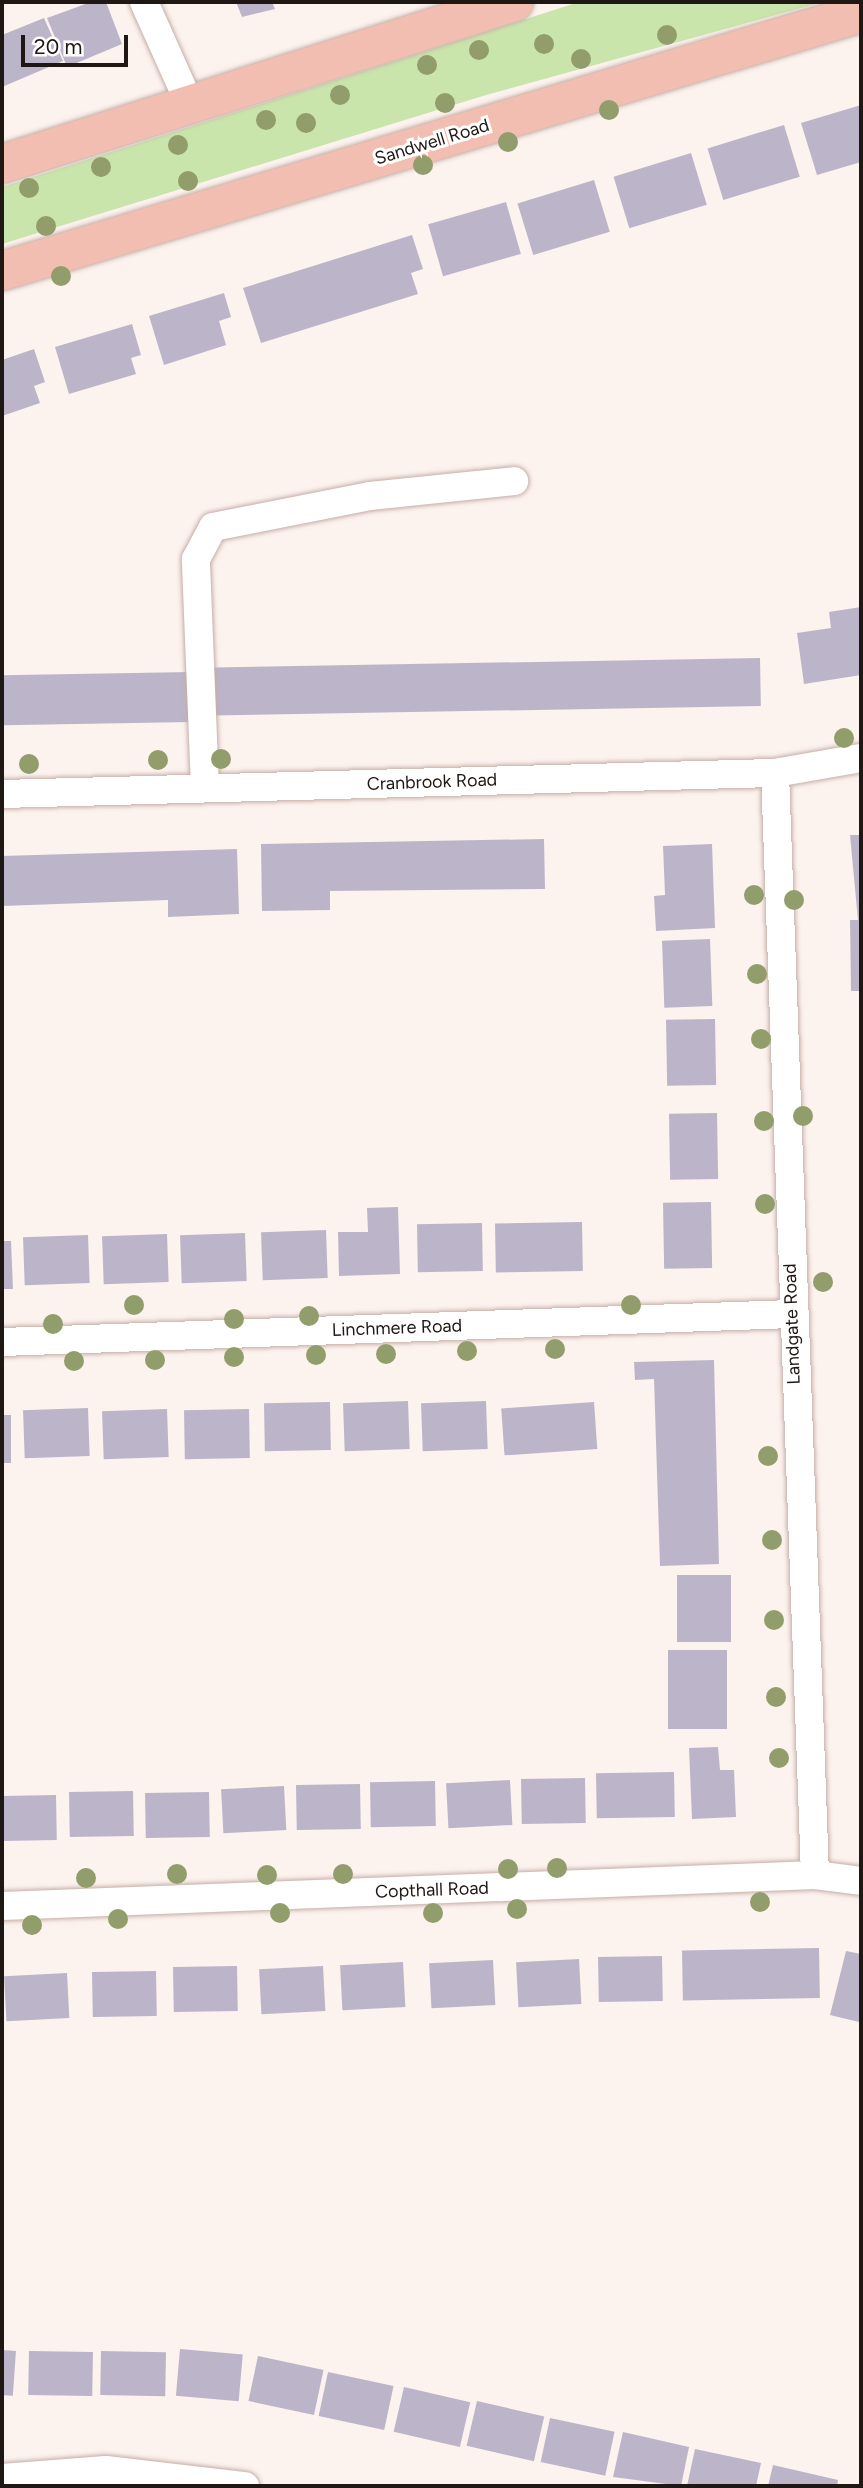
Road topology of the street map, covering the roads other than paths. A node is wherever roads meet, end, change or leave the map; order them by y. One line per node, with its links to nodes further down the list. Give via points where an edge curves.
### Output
1 (144, 2): 4 (street)
2 (514, 2): 4 (main road)
3 (861, 13): 6 (main road, Sandwell Road)
4 (190, 105): 5 (main road)
5 (2, 163)
6 (2, 271)
7 (514, 481): 10 (street, via 370,496 213,527 196,559)
8 (861, 758): 9 (street, Cranbrook Road)
9 (775, 773): 10 (street, Cranbrook Road); 12 (street, Landgate Road)
10 (205, 788): 11 (street, Cranbrook Road)
11 (2, 794)
12 (792, 1314): 13 (street, Linchmere Road); 14 (street, Landgate Road)
13 (2, 1342)
14 (815, 1875): 15 (street, Copthall Road); 16 (street, Copthall Road)
15 (861, 1881)
16 (2, 1906)
17 (2, 2478): 18 (street, via 106,2470)
18 (245, 2486)

